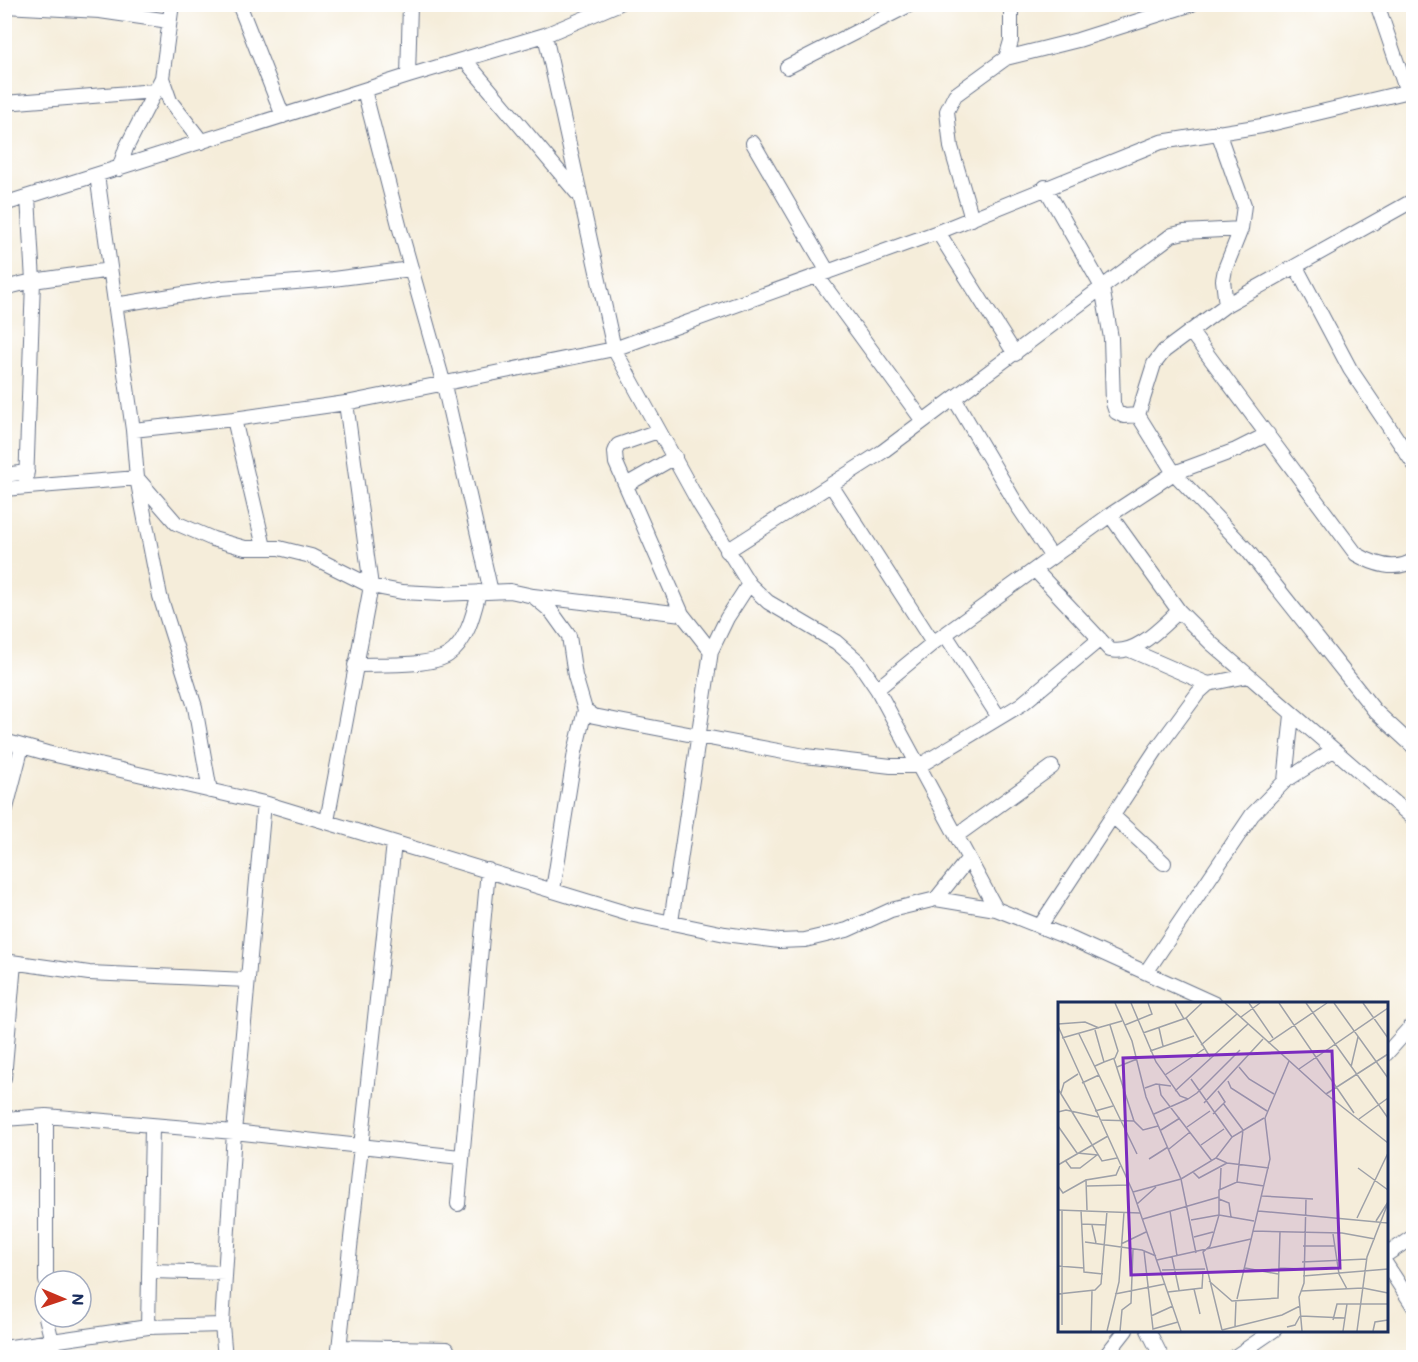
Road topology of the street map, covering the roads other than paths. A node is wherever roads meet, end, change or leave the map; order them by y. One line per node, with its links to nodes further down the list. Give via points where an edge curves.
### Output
1 (172, 4): 11 (street)
2 (239, 4): 22 (street)
3 (410, 4): 16 (street)
4 (618, 4): 10 (street)
5 (911, 4): 15 (street)
6 (1011, 4): 13 (street, via 1011,41)
7 (1192, 4): 13 (street)
8 (1377, 4): 20 (street)
9 (4, 6): 11 (street, via 100,11)
10 (586, 10): 12 (street)
11 (169, 21): 17 (street)
12 (545, 35): 14 (street); 29 (street)
13 (1006, 58): 33 (street, via 955,95 947,111 951,147)
14 (464, 59): 16 (street); 29 (street)
15 (787, 67)
16 (408, 76): 18 (street)
17 (162, 78): 19 (street); 24 (street, via 170,101)
18 (364, 90): 22 (street); 37 (street)
19 (155, 91): 21 (street); 26 (street)
20 (1410, 91): 23 (street, via 1262,126)
21 (4, 103)
22 (283, 116): 24 (street)
23 (1218, 132): 28 (street, via 1161,142); 34 (street, via 1242,194)
24 (202, 142): 26 (street)
25 (753, 143): 39 (street)
26 (119, 169): 27 (street)
27 (97, 176): 30 (street); 38 (street)
28 (1045, 187): 33 (street); 41 (street)
29 (579, 194): 46 (street)
30 (28, 197): 32 (street); 40 (street)
31 (1413, 200): 36 (street)
32 (4, 204)
33 (972, 219): 35 (street)
34 (1241, 229): 41 (street, via 1172,235); 44 (street, via 1225,269)
35 (938, 232): 39 (street); 47 (street)
36 (1296, 267): 44 (street); 58 (street, via 1350,369)
37 (411, 269): 43 (street, via 221,288); 48 (street)
38 (110, 270): 40 (street); 43 (street)
39 (822, 274): 46 (street); 53 (street)
40 (33, 281): 42 (street); 61 (street)
41 (1102, 287): 47 (street); 51 (street, via 1111,338 1113,403 1116,412 1124,416)
42 (4, 288)
43 (115, 305): 54 (street)
44 (1226, 305): 45 (street)
45 (1190, 331): 51 (street, via 1154,364); 56 (street)
46 (614, 349): 48 (street); 55 (street)
47 (1015, 354): 49 (street)
48 (444, 385): 50 (street); 74 (street)
49 (954, 398): 53 (street); 69 (street, via 1028,524)
50 (346, 403): 52 (street); 73 (street)
51 (1138, 415): 59 (street)
52 (234, 419): 54 (street); 67 (street)
53 (923, 421): 64 (street)
54 (133, 430): 62 (street)
55 (658, 431): 57 (street); 63 (street, via 618,445 616,464)
56 (1268, 434): 59 (street); 70 (street, via 1356,554 1370,562)
57 (675, 457): 63 (street); 68 (street)
58 (1413, 464)
59 (1174, 472): 66 (street); 93 (street, via 1248,551 1375,711)
60 (4, 475): 61 (street)
61 (26, 478): 62 (street); 65 (street)
62 (137, 478): 67 (street, via 176,523 213,539 245,548); 98 (street, via 160,596 195,707)
63 (626, 485): 77 (street)
64 (831, 485): 68 (street); 80 (street)
65 (4, 489)
66 (1110, 514): 69 (street); 76 (street)
67 (264, 548): 73 (street, via 311,556)
68 (727, 551): 72 (street)
69 (1052, 557): 71 (street)
70 (1411, 565)
71 (1035, 570): 78 (street); 79 (street)
72 (749, 584): 82 (street); 86 (street, via 768,602 836,642 858,661)
73 (371, 586): 74 (street, via 402,592); 83 (street)
74 (485, 592): 75 (street, via 510,591); 83 (street, via 461,641 450,654 437,660)
75 (533, 596): 77 (street); 87 (street, via 551,611 569,636)
76 (1179, 611): 81 (street); 84 (street)
77 (682, 614): 82 (street)
78 (945, 634): 80 (street); 89 (street)
79 (1100, 639): 81 (street, via 1110,650); 89 (street, via 1023,704)
80 (933, 643): 86 (street)
81 (1130, 650): 85 (street)
82 (711, 651): 90 (street)
83 (355, 665): 103 (street)
84 (1247, 676): 85 (street); 88 (street)
85 (1208, 684): 101 (street, via 1156,750)
86 (877, 689): 95 (street)
87 (585, 710): 90 (street, via 594,716); 109 (street)
88 (1292, 715): 94 (street); 97 (street)
89 (998, 716): 95 (street)
90 (697, 735): 95 (street, via 805,756); 112 (street)
91 (4, 741): 92 (street)
92 (22, 746): 98 (street); 100 (street)
93 (1413, 747)
94 (1333, 750): 97 (street); 102 (street)
95 (919, 766): 104 (street)
96 (1052, 767): 104 (street)
97 (1285, 781): 115 (street, via 1252,815)
98 (210, 791): 99 (street)
99 (264, 803): 103 (street); 116 (street)
100 (4, 816)
101 (1113, 816): 107 (street); 113 (street)
102 (1413, 819)
103 (327, 821): 105 (street)
104 (956, 836): 106 (street)
105 (394, 843): 108 (street); 125 (street)
106 (969, 859): 110 (street); 111 (street)
107 (1164, 863)
108 (488, 870): 109 (street); 126 (street)
109 (553, 890): 112 (street, via 629,914)
110 (936, 899): 111 (street); 112 (street, via 891,910 847,930 806,940 725,934)
111 (996, 909): 113 (street)
112 (671, 922)
113 (1040, 926): 115 (street)
114 (9, 962): 116 (street, via 88,973); 120 (street)
115 (1147, 971): 117 (street)
116 (247, 980): 124 (street)
117 (1211, 1002)
118 (1413, 1023): 119 (street)
119 (1388, 1052)
120 (4, 1078)
121 (46, 1116): 122 (street); 123 (street); 131 (street)
122 (4, 1119)
123 (152, 1126): 124 (street); 132 (street)
124 (234, 1132): 125 (street); 133 (street)
125 (361, 1148): 126 (street); 144 (street)
126 (460, 1157): 127 (street)
127 (458, 1204)
128 (1413, 1236): 129 (street)
129 (1388, 1254)
130 (1388, 1267): 134 (street)
131 (46, 1269)
132 (151, 1271): 133 (street); 136 (street)
133 (225, 1273): 135 (street)
134 (1413, 1306)
135 (222, 1325): 136 (street); 146 (street)
136 (148, 1327): 141 (street)
137 (49, 1329): 141 (street)
138 (1124, 1332): 147 (street)
139 (1149, 1332): 148 (street)
140 (1271, 1332): 149 (street)
141 (51, 1340): 142 (street); 145 (street)
142 (4, 1348)
143 (447, 1349): 144 (street)
144 (339, 1352)
145 (56, 1358)
146 (225, 1358)
147 (1104, 1358)
148 (1162, 1358)
149 (1233, 1358)

